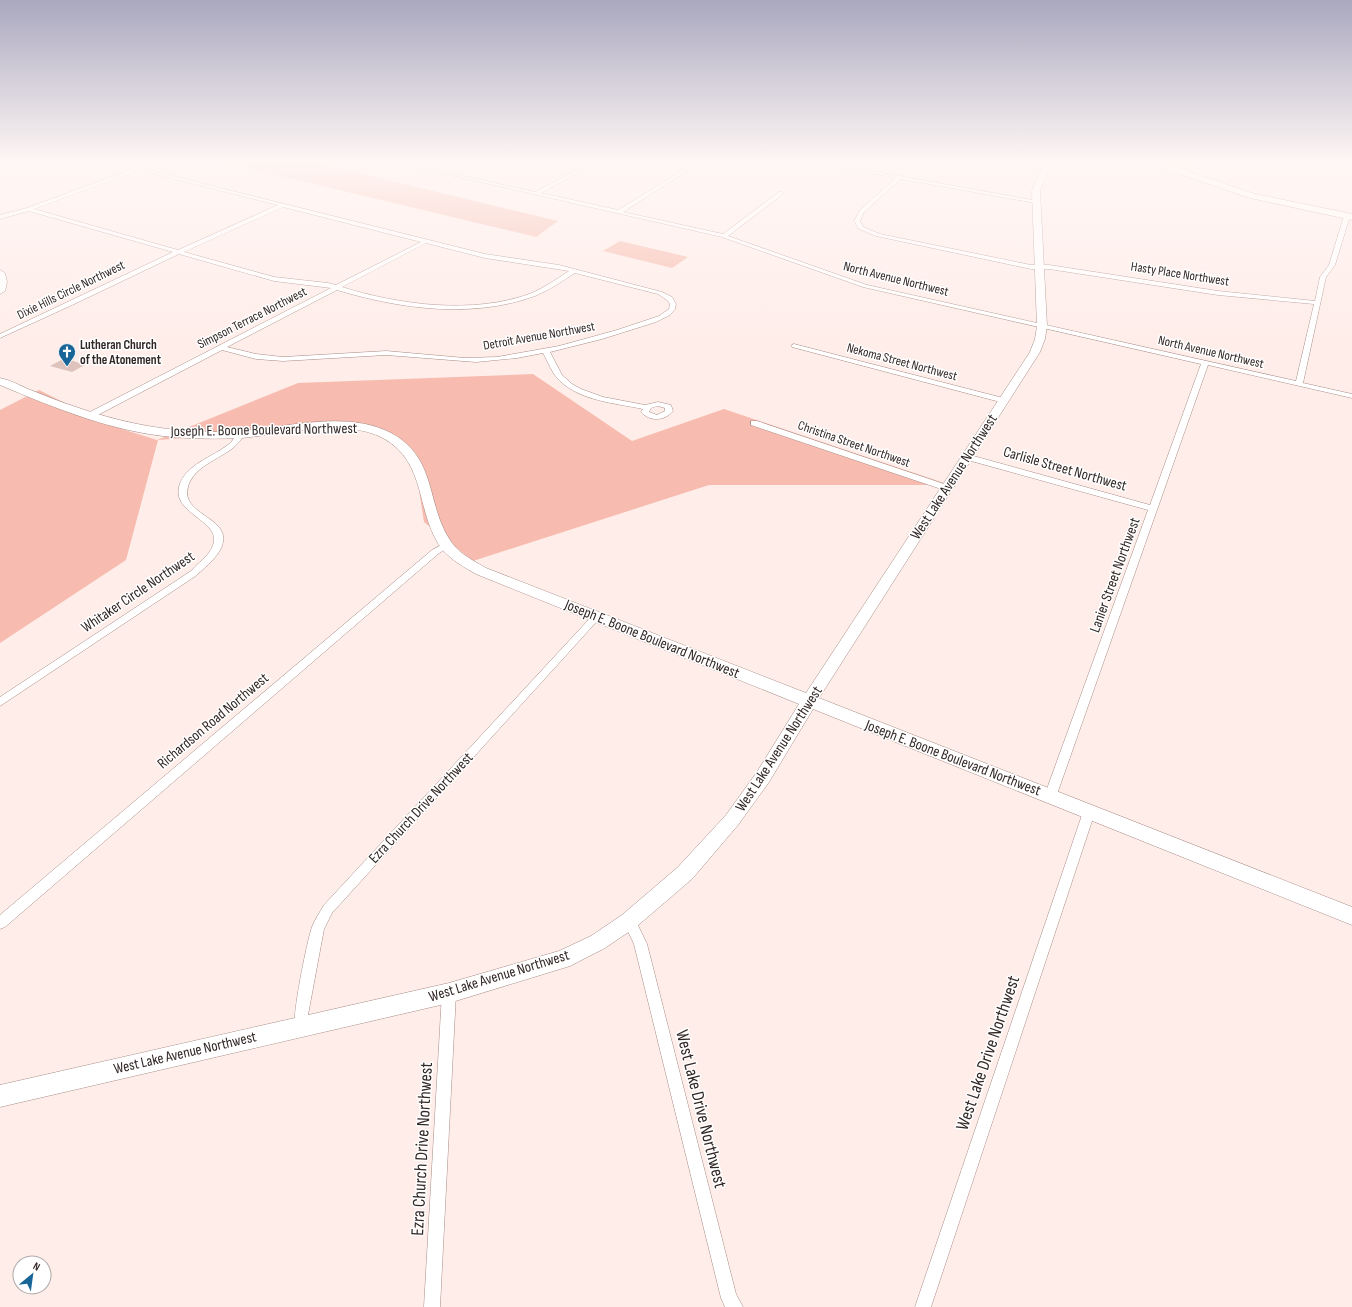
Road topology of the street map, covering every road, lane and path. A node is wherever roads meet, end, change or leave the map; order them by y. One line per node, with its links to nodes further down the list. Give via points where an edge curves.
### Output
1 (74, 222): 11 (street)
2 (245, 222): 11 (street, Dixie Hills Circle Northwest)
3 (351, 222): 10 (street, Detroit Avenue Northwest)
4 (663, 222): 9 (street, North Avenue Northwest)
5 (743, 222): 9 (street)
6 (858, 222): 12 (street, Hasty Place Northwest, via 861,228 878,235)
7 (1036, 222): 12 (street, West Lake Avenue Northwest)
8 (1348, 222): 17 (street, via 1332,265 1323,277)
9 (724, 236): 18 (street, North Avenue Northwest, via 865,286)
10 (426, 241): 13 (street, Detroit Avenue Northwest, via 485,256); 15 (street, Simpson Terrace Northwest)
11 (178, 252): 15 (street, via 274,279 317,283); 19 (street, Dixie Hills Circle Northwest)
12 (1039, 267): 17 (street, Hasty Place Northwest, via 1218,293); 18 (street, West Lake Avenue Northwest)
13 (574, 271): 15 (street, via 552,286 534,294 508,302 480,306 394,303); 22 (street, Detroit Avenue Northwest, via 660,294 670,299 673,307 668,314 658,319 591,341)
14 (0, 273): 16 (street, via 3,284)
15 (338, 288): 21 (street, Simpson Terrace Northwest)
16 (0, 290)
17 (1318, 303): 25 (street)
18 (1042, 326): 23 (street, North Avenue Northwest); 27 (street, West Lake Avenue Northwest, via 1035,352)
19 (0, 336)
20 (794, 346): 27 (street, Nekoma Street Northwest)
21 (221, 347): 22 (street, Detroit Avenue Northwest, via 250,356 284,359 387,353 477,360); 29 (street, Simpson Terrace Northwest)
22 (545, 350): 28 (street, via 562,379 571,387 595,396)
23 (1205, 363): 25 (street, North Avenue Northwest); 34 (street, Lanier Street Northwest)
24 (0, 381): 29 (street, Joseph E. Boone Boulevard Northwest)
25 (1299, 384): 26 (street, North Avenue Northwest)
26 (1352, 396)
27 (1004, 401): 32 (street, West Lake Avenue Northwest)
28 (646, 408)
29 (89, 416): 31 (street, Joseph E. Boone Boulevard Northwest, via 120,426 156,432 197,435)
30 (754, 423): 33 (street, Christina Street Northwest)
31 (241, 434): 35 (street, Joseph E. Boone Boulevard Northwest, via 335,426 364,428 387,435 400,444 417,465 438,528); 37 (street, Whitaker Circle Northwest, via 232,445 194,471 183,487 186,505 211,522 218,531 217,547 208,561)
32 (967, 457): 33 (street, West Lake Avenue Northwest); 34 (street, Carlisle Street Northwest)
33 (947, 488): 38 (street, West Lake Avenue Northwest)
34 (1154, 509): 39 (street, Lanier Street Northwest)
35 (447, 545): 36 (street, Joseph E. Boone Boulevard Northwest, via 462,559 481,571); 43 (street, Richardson Road Northwest, via 434,552)
36 (596, 617): 38 (street, Joseph E. Boone Boulevard Northwest); 45 (street, Ezra Church Drive Northwest, via 328,909 318,928)
37 (0, 702)
38 (809, 702): 39 (street, Joseph E. Boone Boulevard Northwest); 42 (street, West Lake Avenue Northwest, via 763,777 732,820 685,873)
39 (1050, 797): 40 (street, Joseph E. Boone Boulevard Northwest)
40 (1089, 812): 41 (street, Joseph E. Boone Boulevard Northwest); 49 (street, West Lake Drive Northwest)
41 (1352, 916)
42 (629, 921): 44 (street, West Lake Avenue Northwest, via 598,942 563,959); 48 (street, West Lake Drive Northwest, via 640,944 729,1298)
43 (0, 923)
44 (449, 993): 45 (street, West Lake Avenue Northwest); 47 (street, Ezra Church Drive Northwest)
45 (300, 1026): 46 (street, West Lake Avenue Northwest)
46 (0, 1096)
47 (432, 1307)
48 (735, 1307)
49 (923, 1307)

